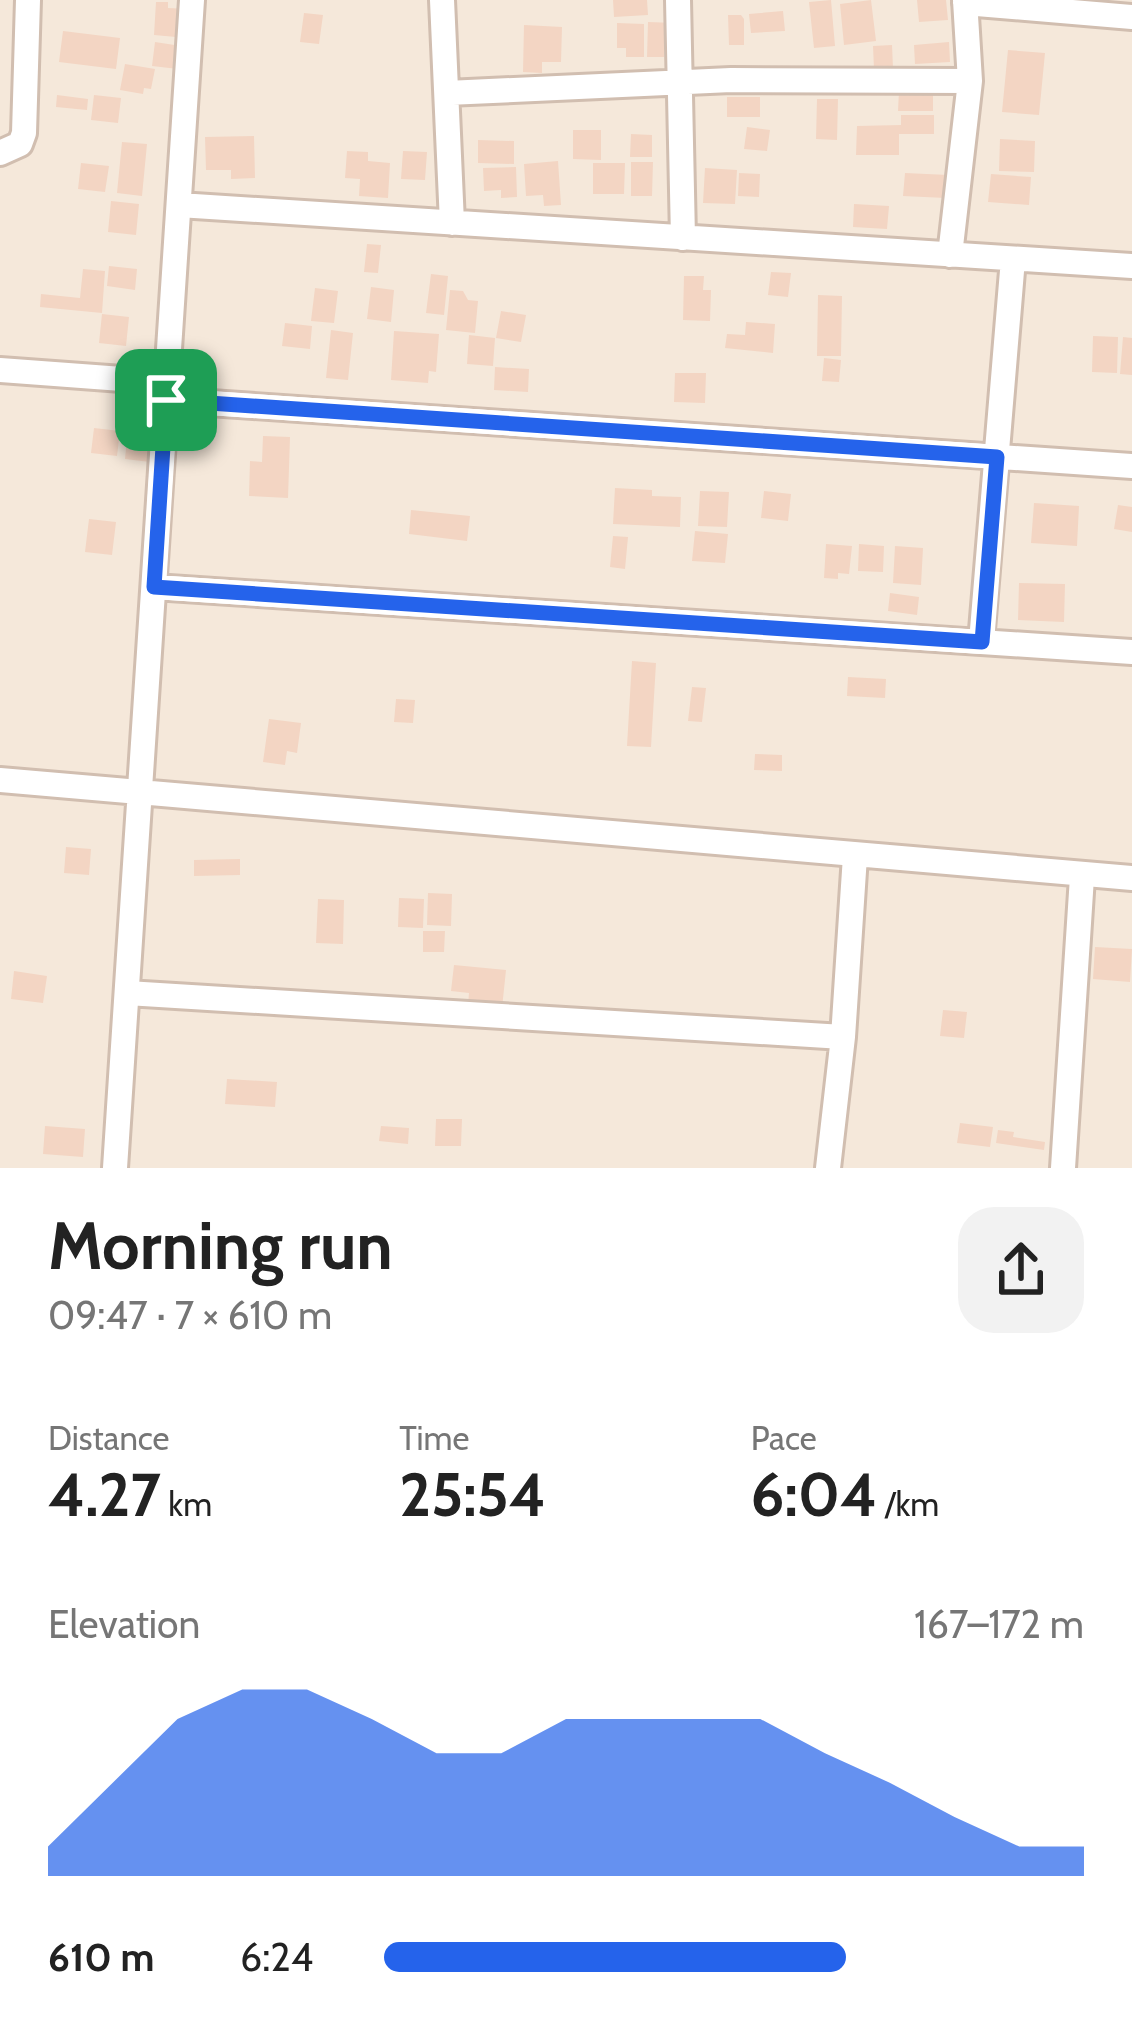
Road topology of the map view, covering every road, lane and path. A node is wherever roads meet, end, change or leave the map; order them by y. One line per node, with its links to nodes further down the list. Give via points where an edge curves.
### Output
1 (28, 0): 10 (street, via 24,133)
2 (192, 0): 11 (street)
3 (442, 0): 9 (street)
4 (679, 0): 8 (street)
5 (965, 2): 6 (street); 7 (street)
6 (1132, 17)
7 (970, 81): 8 (street); 14 (street)
8 (680, 84): 9 (street); 13 (street)
9 (446, 93): 12 (street)
10 (0, 153)
11 (179, 205): 12 (street); 18 (street)
12 (452, 223): 13 (street)
13 (683, 238): 14 (street)
14 (950, 255): 15 (street)
15 (1013, 259): 16 (street); 19 (street)
16 (1132, 266)
17 (0, 370): 18 (street, via 122,379)
18 (166, 400): 19 (street); 21 (street)
19 (997, 457): 20 (street); 22 (street)
20 (1132, 466)
21 (154, 587): 22 (street); 25 (street)
22 (982, 642): 23 (street)
23 (1132, 652)
24 (0, 780): 25 (street)
25 (140, 792): 26 (street); 29 (street)
26 (855, 856): 27 (street); 30 (street)
27 (1082, 877): 28 (street); 33 (street)
28 (1132, 878)
29 (127, 993): 30 (street); 31 (street)
30 (843, 1037): 32 (street)
31 (115, 1168)
32 (828, 1168)
33 (1063, 1168)

